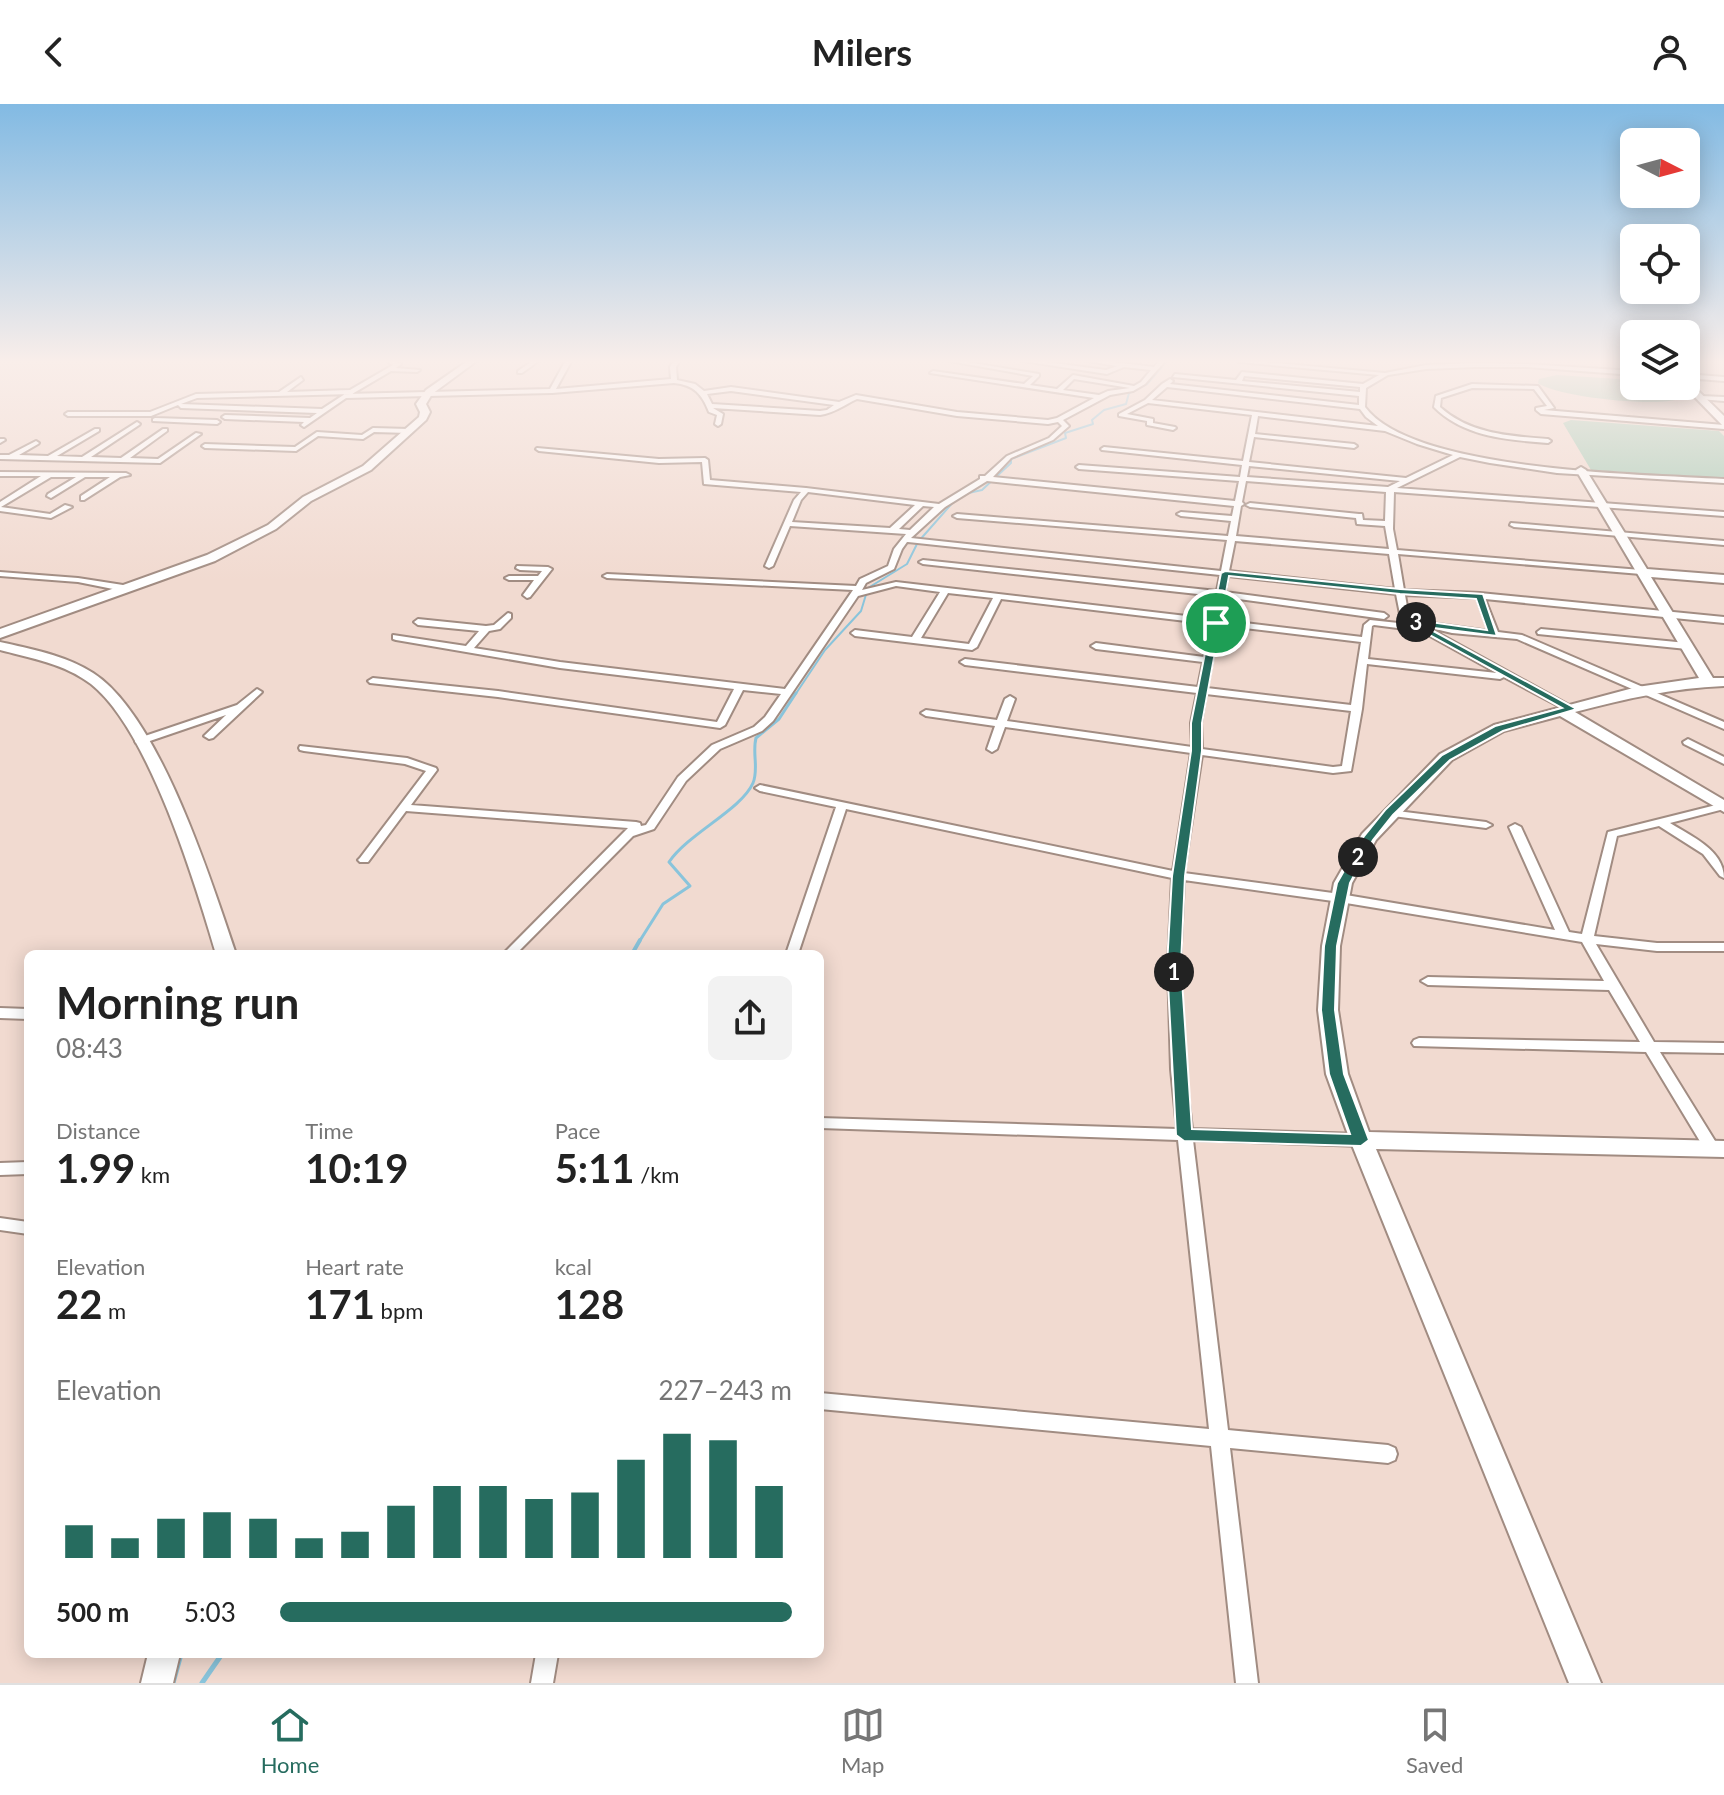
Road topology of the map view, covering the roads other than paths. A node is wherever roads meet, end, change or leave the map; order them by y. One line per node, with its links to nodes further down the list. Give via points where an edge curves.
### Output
1 (91, 434): 19 (street)
2 (122, 434): 20 (street)
3 (160, 434): 21 (street)
4 (198, 434): 21 (street, via 162,460)
5 (368, 434): 13 (street, via 317,434 296,449)
6 (406, 434): 66 (main road, via 367,468 307,499 272,527 211,558)
7 (1057, 434): 28 (street, via 1009,457)
8 (1402, 434): 17 (street)
9 (1498, 434): 11 (street)
10 (1250, 435): 14 (street); 22 (street)
11 (1548, 441)
12 (36, 443): 18 (street)
13 (205, 446)
14 (1354, 446)
15 (539, 449): 33 (street, via 659,461 705,460 707,482)
16 (1104, 449): 22 (street)
17 (1460, 454): 24 (street); 30 (street)
18 (4, 458): 19 (street)
19 (50, 458): 20 (street)
20 (81, 459): 21 (street); 25 (street)
21 (124, 459)
22 (1246, 462): 29 (street); 30 (street)
23 (1079, 467): 29 (street)
24 (1581, 470): 31 (street); 38 (main road)
25 (54, 474): 26 (street); 27 (street); 41 (street)
26 (3, 475)
27 (83, 475): 34 (street); 35 (street, via 122,475)
28 (989, 478): 37 (street); 40 (street)
29 (1243, 478): 32 (street); 37 (street)
30 (1409, 480): 32 (street)
31 (1724, 481)
32 (1390, 489): 38 (street); 48 (street)
33 (806, 490): 36 (street); 47 (street)
34 (51, 496)
35 (84, 498)
36 (922, 503): 40 (street); 50 (street)
37 (1240, 504): 46 (street)
38 (1601, 504): 44 (street); 51 (main road)
39 (1250, 505): 48 (street)
40 (941, 506): 52 (street)
41 (0, 507): 42 (street, via 51,516)
42 (68, 507)
43 (1181, 514): 46 (street)
44 (1724, 514)
45 (957, 516): 53 (street)
46 (1236, 519): 53 (street)
47 (787, 524): 50 (street); 57 (street)
48 (1389, 524): 55 (street)
49 (1514, 525): 51 (street)
50 (892, 531): 52 (street)
51 (1619, 534): 54 (street); 59 (main road)
52 (910, 536): 60 (street); 68 (street, via 891,567 863,581)
53 (1233, 538): 55 (street); 60 (street)
54 (1724, 543)
55 (1393, 551): 59 (street); 69 (street)
56 (923, 562): 70 (street)
57 (769, 566)
58 (520, 568): 64 (street, via 548,569)
59 (1641, 572): 65 (main road); 74 (main road)
60 (1225, 573): 69 (street); 70 (street)
61 (0, 574): 66 (street)
62 (607, 576): 68 (street)
63 (509, 578): 64 (street)
64 (540, 578): 71 (street)
65 (1724, 579)
66 (123, 588): 84 (main road)
67 (945, 590): 68 (street, via 896,584); 72 (street); 87 (street)
68 (857, 592): 103 (street)
69 (1400, 592): 73 (street); 76 (street)
70 (1221, 594): 76 (street); 79 (street)
71 (527, 595)
72 (998, 596): 79 (street); 87 (street, via 972,647)
73 (1480, 596): 74 (street); 85 (street)
74 (1668, 615): 77 (street); 91 (main road)
75 (508, 616): 80 (street, via 496,628)
76 (1407, 620): 81 (street); 85 (street)
77 (1724, 620)
78 (418, 622): 80 (street)
79 (1216, 623): 88 (street); 93 (street)
80 (486, 629): 92 (street)
81 (1424, 629): 88 (street, via 1373,622); 96 (street)
82 (1541, 632): 91 (street)
83 (855, 633): 87 (street)
84 (0, 634)
85 (1494, 634): 101 (street, via 1525,639)
86 (396, 637): 92 (street)
87 (915, 640)
88 (1365, 640): 94 (street)
89 (0, 646): 112 (main road, via 46,658 96,681 126,711)
90 (1096, 646): 93 (street)
91 (1687, 646): 98 (main road)
92 (468, 649): 99 (street)
93 (1208, 660): 100 (street)
94 (1363, 661): 96 (street); 106 (street)
95 (965, 662): 100 (street)
96 (1508, 677): 107 (street)
97 (373, 681): 99 (street, via 720,725)
98 (1716, 682): 101 (main road)
99 (740, 686): 103 (street)
100 (1202, 690): 106 (street); 116 (street)
101 (1637, 691): 107 (main road); 110 (street)
102 (257, 692): 105 (street)
103 (787, 692): 126 (street, via 758,729 716,747 682,779 650,827)
104 (1010, 699): 109 (street)
105 (241, 707): 111 (street); 112 (street)
106 (1357, 709): 116 (street, via 1347,769)
107 (1568, 710): 120 (main road); 122 (main road, via 1499,728 1446,757)
108 (926, 713): 109 (street)
109 (1001, 724): 115 (street); 116 (street)
110 (1724, 726)
111 (209, 736)
112 (140, 741): 134 (main road, via 189,839)
113 (1688, 742): 117 (street)
114 (304, 748): 121 (street, via 429,767 432,770)
115 (992, 749)
116 (1197, 751): 129 (street)
117 (1724, 761)
118 (760, 788): 119 (street)
119 (842, 805): 129 (street); 136 (street)
120 (1724, 807): 123 (street)
121 (405, 808): 126 (street, via 636,825); 127 (street)
122 (1389, 813): 124 (street); 130 (main road, via 1368,838)
123 (1661, 822): 128 (street, via 1707,852); 132 (street, via 1612,834)
124 (1486, 825)
125 (1515, 827): 131 (street)
126 (629, 834): 135 (street)
127 (364, 860)
128 (1724, 874)
129 (1178, 876): 130 (street); 145 (street, via 1174,965)
130 (1340, 898): 131 (street); 146 (main road, via 1328,1010 1337,1074)
131 (1564, 935): 132 (street)
132 (1587, 939): 133 (street); 138 (street)
133 (1724, 947)
134 (225, 950)
135 (513, 950)
136 (793, 950)
137 (1428, 981): 138 (street)
138 (1612, 986): 142 (street)
139 (0, 1013): 140 (street)
140 (24, 1014)
141 (1419, 1043): 142 (street)
142 (1652, 1046): 143 (street); 147 (street)
143 (1724, 1048)
144 (824, 1123): 145 (street)
145 (1184, 1135): 146 (street); 153 (street)
146 (1361, 1140): 147 (main road); 160 (main road)
147 (1718, 1149)
148 (24, 1168): 149 (street)
149 (0, 1169)
150 (0, 1224): 151 (street)
151 (24, 1227)
152 (824, 1401): 153 (street)
153 (1219, 1441): 154 (street); 159 (street)
154 (1388, 1454)
155 (163, 1658): 157 (main road)
156 (546, 1658): 158 (street)
157 (157, 1683)
158 (542, 1683)
159 (1247, 1683)
160 (1585, 1683)

